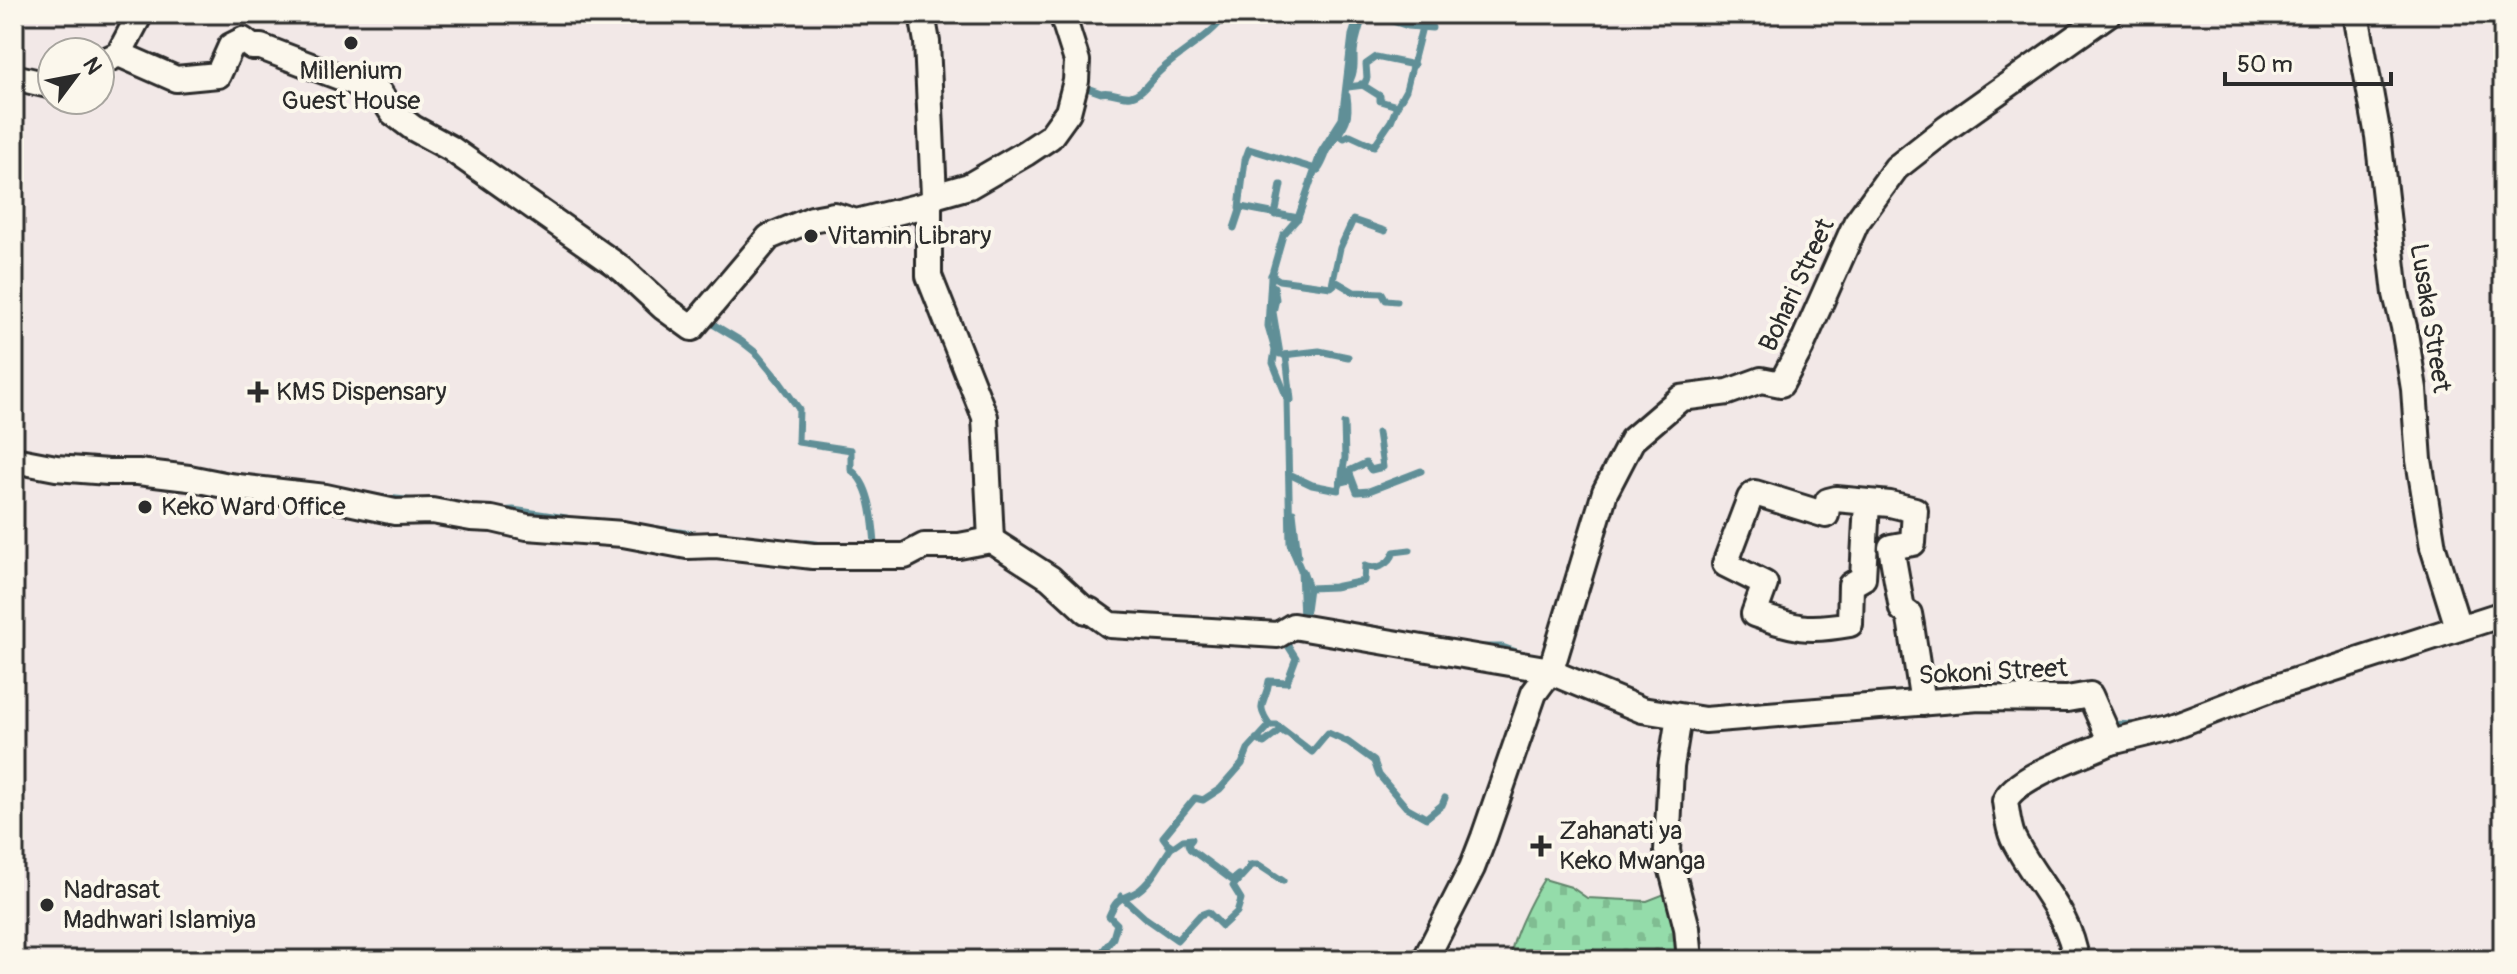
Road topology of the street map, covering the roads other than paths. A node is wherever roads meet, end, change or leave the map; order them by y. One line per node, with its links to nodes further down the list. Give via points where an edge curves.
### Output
1 (140, 14): 6 (street)
2 (922, 14): 10 (street)
3 (1062, 14): 10 (street, via 1077,61 1068,112 1050,137 1026,153 969,186)
4 (2108, 14): 16 (street, Bohari Street, via 1896,168 1856,223 1781,384 1761,380 1728,392 1681,398 1632,440 1605,492)
5 (2356, 14): 15 (street, Lusaka Street, via 2378,136 2433,547)
6 (116, 49)
7 (116, 61): 10 (street, via 176,79 218,75 231,46 243,40 379,92 392,112 413,128 450,148 622,269 692,328 769,237 812,219 834,215 856,222)
8 (14, 77): 9 (street)
9 (36, 82)
10 (931, 200): 13 (street, via 929,276 985,417)
11 (14, 460): 13 (street, via 189,478 395,512 432,511 687,546 813,556 905,556 924,546)
12 (1867, 502): 12 (street, via 1863,578 1851,585 1850,624 1792,627 1754,614 1765,584 1725,564 1755,493 1826,515 1831,499); 17 (street, via 1915,510 1913,543 1891,547 1902,609 1909,614)
13 (991, 540): 16 (street, Sokoni Street, via 1110,625 1278,635 1293,626)
14 (2503, 614): 15 (street)
15 (2458, 627): 19 (street, via 2168,728)
16 (1551, 670): 18 (street, Sokoni Street, via 1623,704); 20 (street, via 1534,693 1472,868)
17 (1923, 703): 18 (street, Sokoni Street, via 1718,720); 19 (street, Sokoni Street, via 2090,695)
18 (1676, 717): 21 (street, via 1667,851)
19 (2111, 742): 22 (street, via 2037,775 2005,801 2012,834 2051,896 2075,946)
20 (1425, 960)
21 (1690, 960)
22 (2076, 960)

